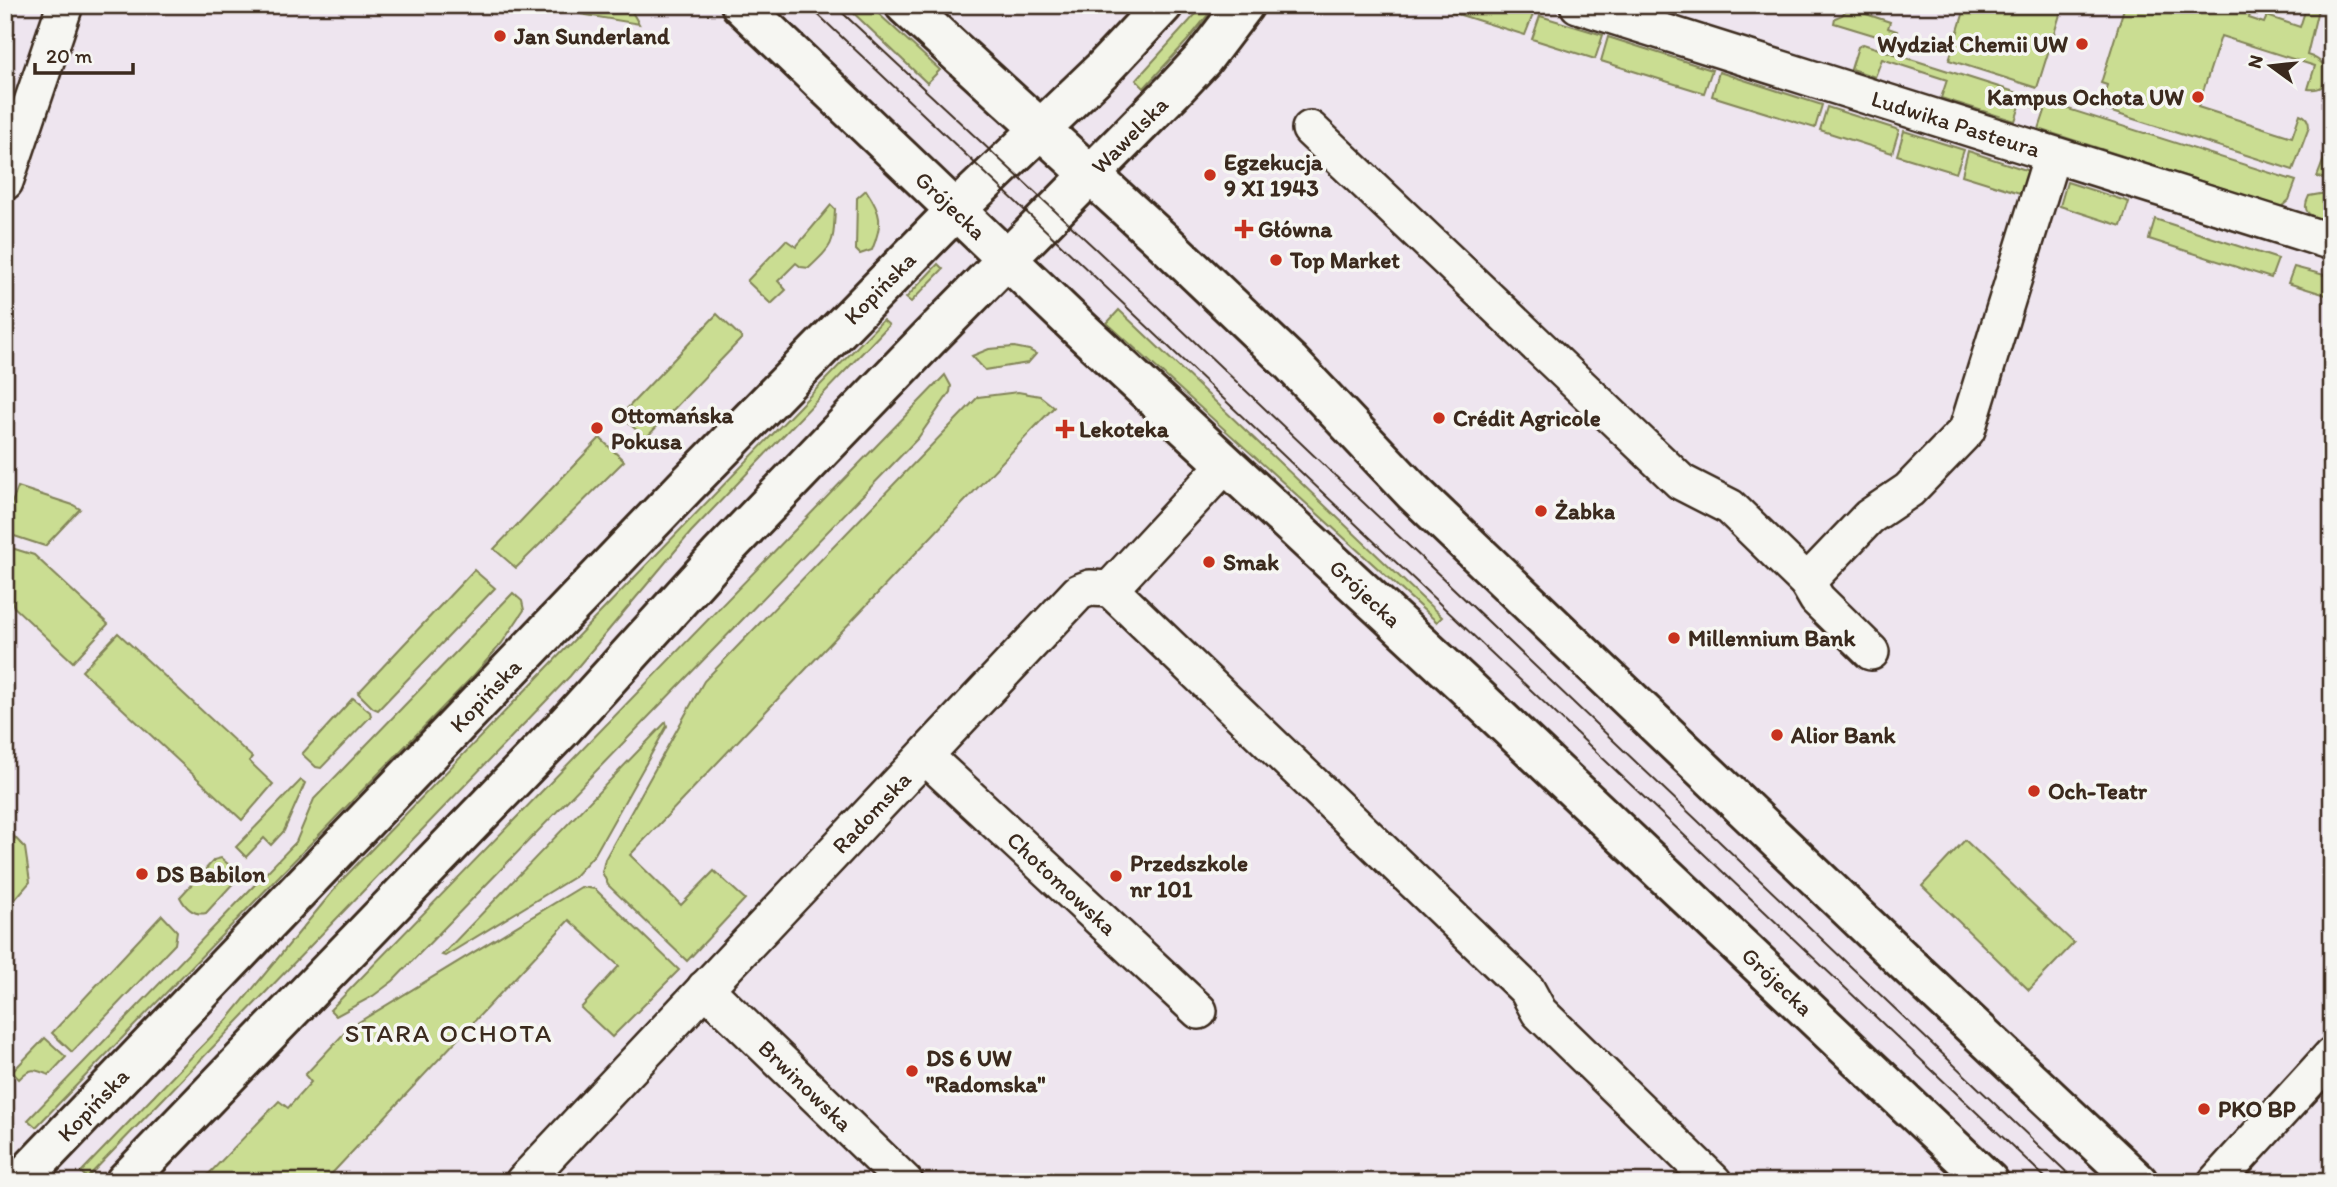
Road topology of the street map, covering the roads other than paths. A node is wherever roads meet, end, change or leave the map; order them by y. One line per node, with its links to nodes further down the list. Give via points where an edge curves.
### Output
1 (65, 5): 11 (street)
2 (741, 5): 12 (main road, Grójecka)
3 (905, 5): 7 (main road)
4 (1163, 5): 7 (main road)
5 (1244, 5): 10 (main road, Wawelska, via 1203,59)
6 (1578, 5): 9 (street, Ludwika Pasteura)
7 (1040, 129): 10 (main road); 12 (main road)
8 (1310, 129): 16 (street, via 1681,482 1730,507)
9 (2052, 155): 13 (street, Ludwika Pasteura); 16 (street, via 1967,430 1909,490 1869,517)
10 (1091, 175): 14 (main road, Wawelska); 29 (main road, via 1291,363 1413,492)
11 (5, 182)
12 (955, 211): 14 (main road, Grójecka); 24 (main road, Kopińska)
13 (2332, 242)
14 (1007, 260): 15 (main road, Grójecka); 25 (main road)
15 (1226, 464): 17 (street); 28 (main road, Grójecka)
16 (1807, 582): 18 (street, via 1817,599)
17 (1110, 589): 19 (street, Radomska, via 1079,592); 23 (street, via 1517,980 1539,1012)
18 (1871, 652)
19 (925, 756): 20 (street, Radomska); 21 (street, Chotomowska)
20 (705, 988): 26 (street, Radomska); 27 (street, Brwinowska)
21 (1199, 1011)
22 (2332, 1055): 30 (street)
23 (1711, 1181)
24 (19, 1182)
25 (125, 1182)
26 (523, 1182)
27 (905, 1182)
28 (1989, 1182)
29 (2138, 1182)
30 (2216, 1182)

